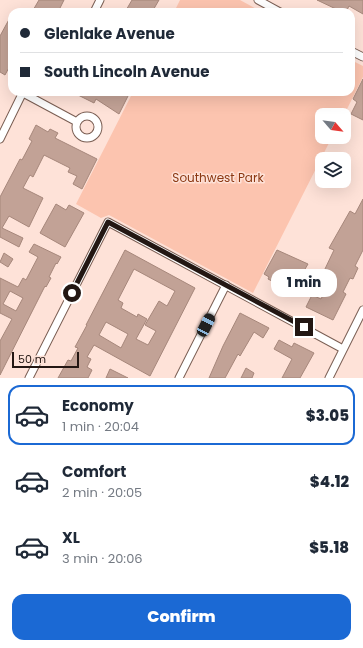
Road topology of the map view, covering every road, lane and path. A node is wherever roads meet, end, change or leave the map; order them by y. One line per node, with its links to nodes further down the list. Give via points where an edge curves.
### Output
1 (258, 0): 2 (street)
2 (273, 8)
3 (22, 96): 6 (street)
4 (29, 96): 5 (street)
5 (77, 122)
6 (0, 139)
7 (226, 285): 9 (street); 10 (street, via 108,222); 11 (street)
8 (363, 310): 9 (street)
9 (343, 349): 12 (street)
10 (29, 378)
11 (179, 378)
12 (328, 378)

